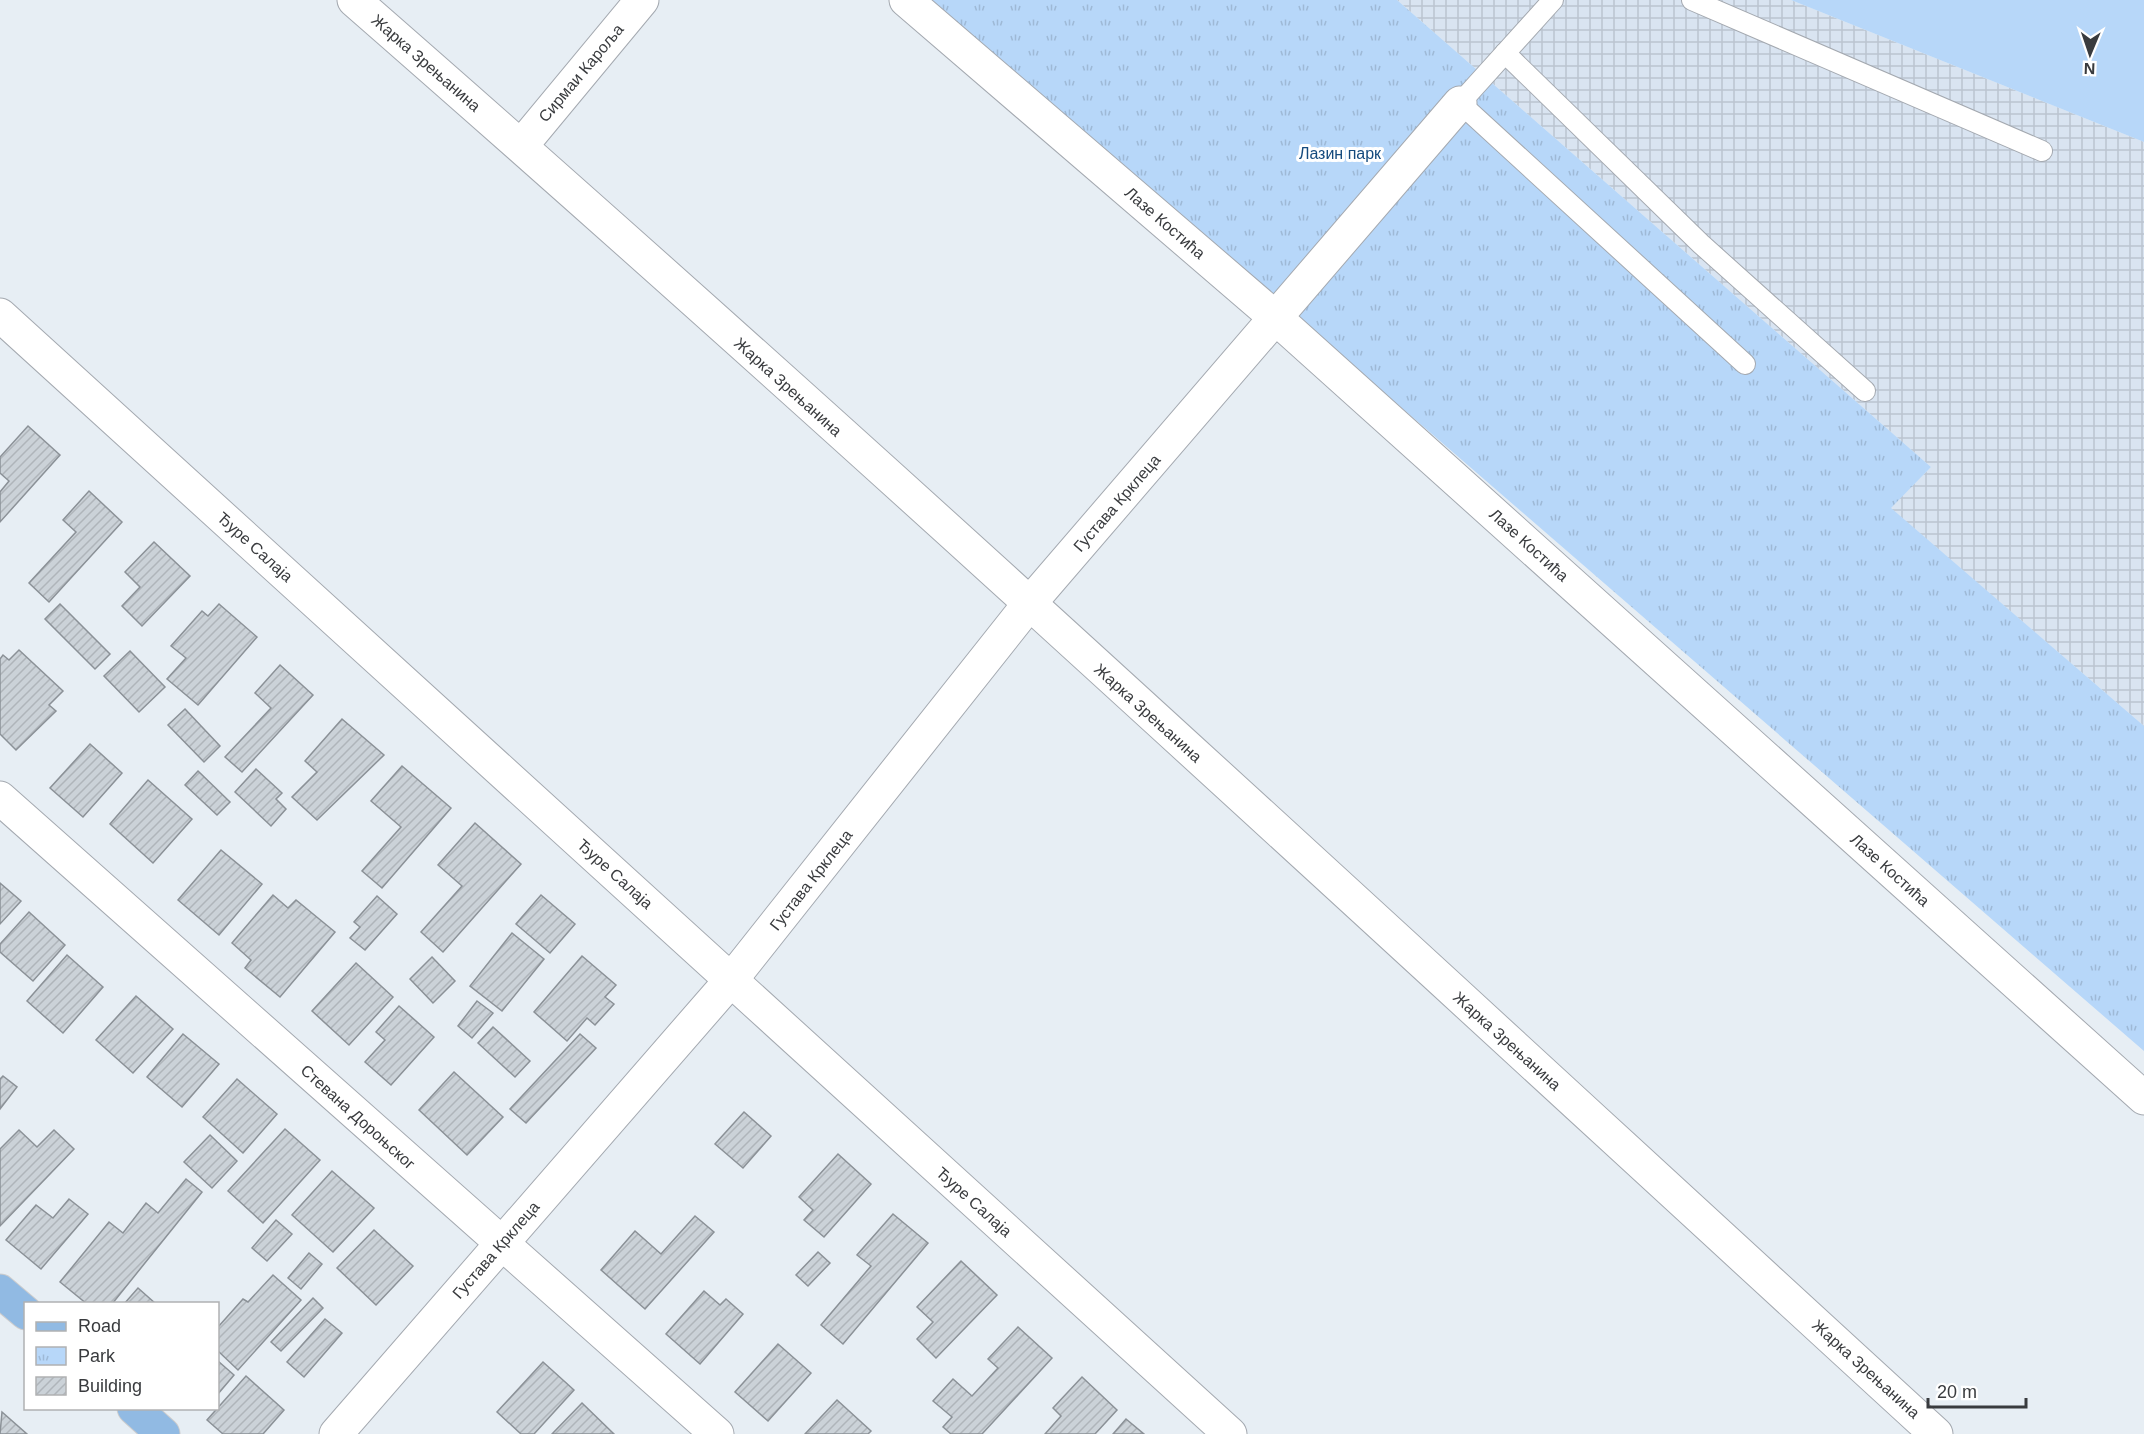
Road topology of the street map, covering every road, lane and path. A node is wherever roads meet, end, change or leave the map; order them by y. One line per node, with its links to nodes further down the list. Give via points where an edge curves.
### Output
1 (354, 0): 8 (street, Жарка Зрењанина)
2 (642, 0): 8 (street, Сирмаи Кароља)
3 (906, 0): 11 (street, Лазе Костића)
4 (1553, 0): 6 (lane)
5 (1692, 0): 9 (lane)
6 (1505, 52): 7 (lane); 13 (lane, via 1701,244)
7 (1460, 103): 11 (street, Густава Крклеца); 12 (lane)
8 (521, 146): 14 (street, Жарка Зрењанина)
9 (2042, 151)
10 (0, 315): 16 (street, Ђуре Салаја)
11 (1277, 319): 14 (street, Густава Крклеца); 17 (street, Лазе Костића)
12 (1745, 364)
13 (1865, 391)
14 (1029, 604): 16 (street, Густава Крклеца); 26 (street, Жарка Зрењанина)
15 (0, 798): 18 (street, Стевана Дороњског)
16 (731, 980): 18 (street, Густава Крклеца); 25 (street, Ђуре Салаја)
17 (2144, 1098)
18 (501, 1244): 23 (street, Густава Крклеца); 24 (street, Стевана Дороњског)
19 (0, 1291): 20 (main road)
20 (24, 1311)
21 (136, 1410): 22 (main road)
22 (163, 1434)
23 (336, 1434)
24 (717, 1434)
25 (1230, 1434)
26 (1936, 1434)

